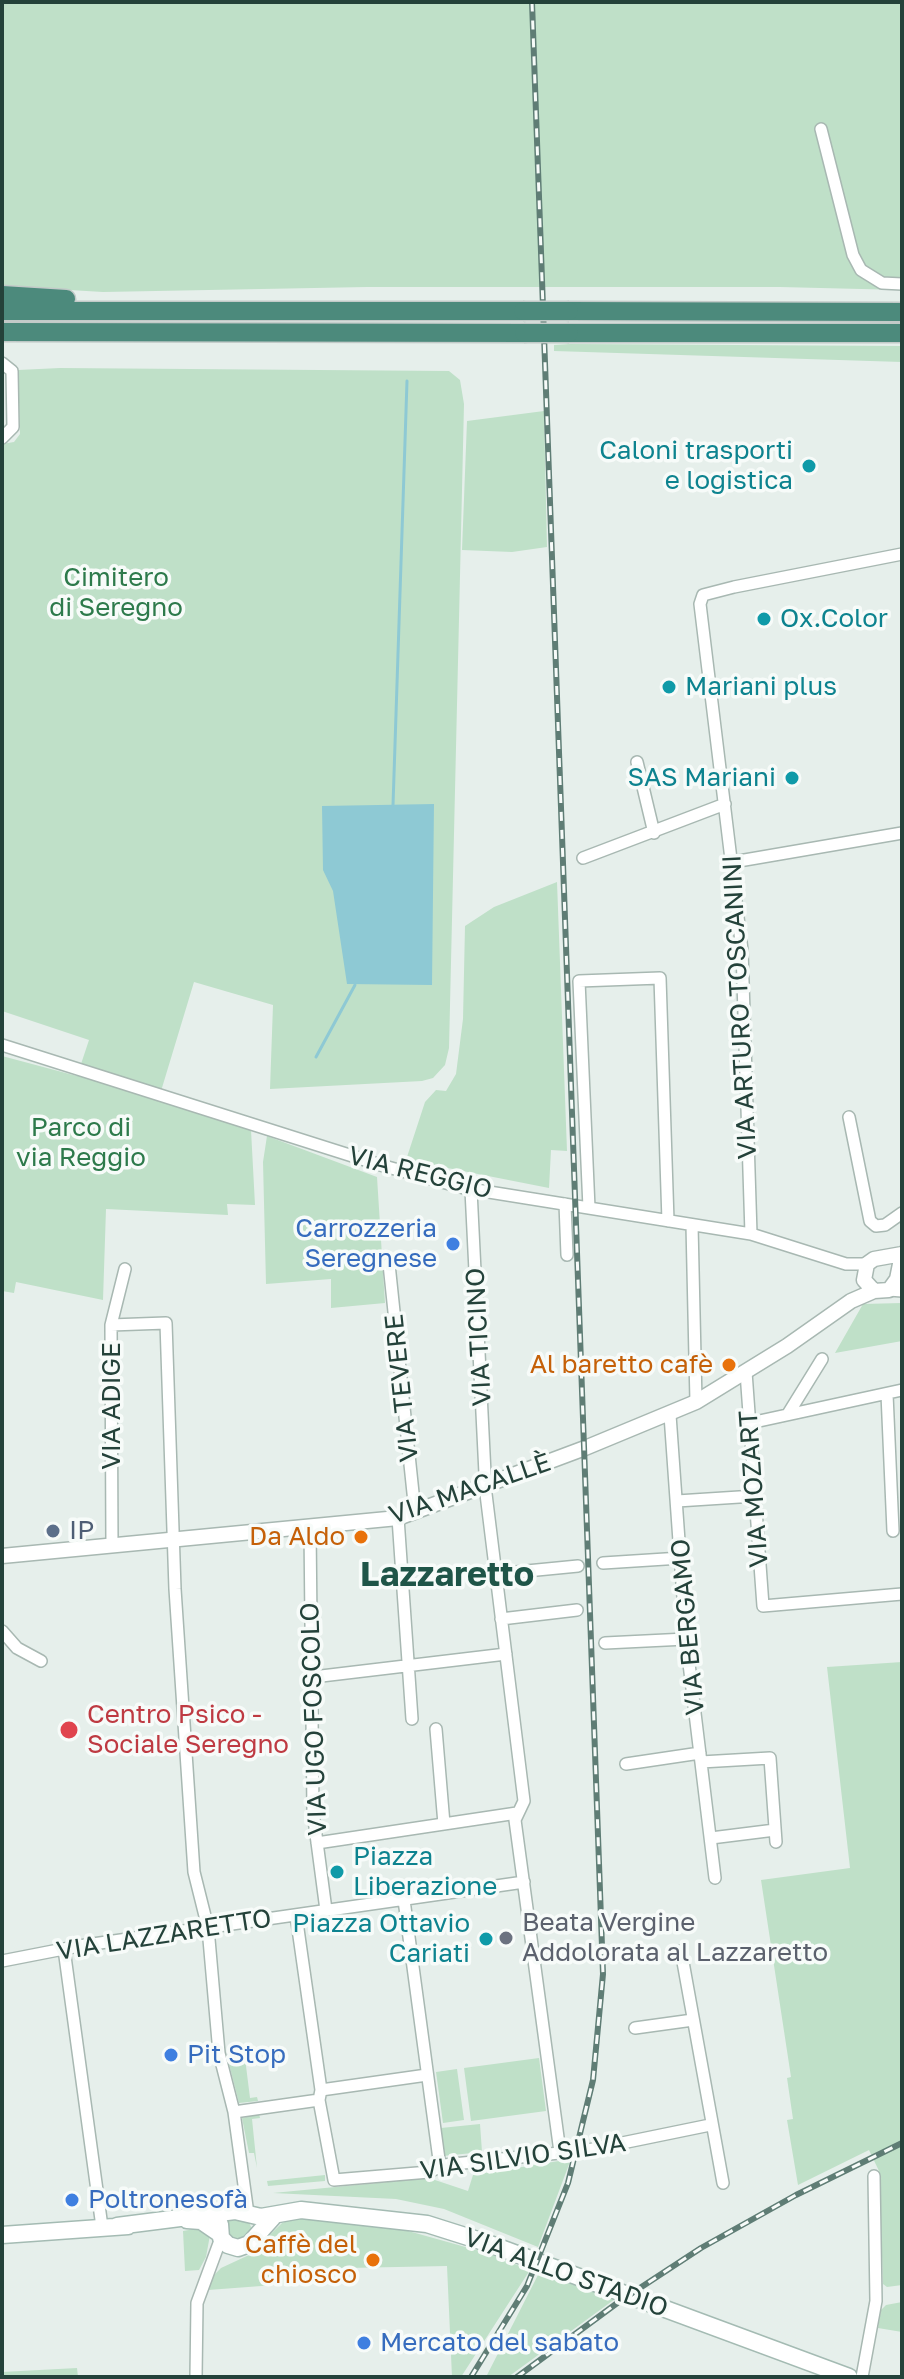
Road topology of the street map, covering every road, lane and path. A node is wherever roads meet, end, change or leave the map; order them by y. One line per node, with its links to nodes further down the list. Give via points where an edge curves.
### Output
1 (821, 129): 2 (street, via 853,255 861,270 882,283)
2 (902, 284)
3 (2, 295): 5 (highway, via 182,300)
4 (2, 311): 5 (highway)
5 (227, 311): 6 (highway, bridge)
6 (902, 312)
7 (2, 332): 8 (highway, bridge)
8 (902, 333)
9 (7, 367): 10 (street, via 13,427)
10 (4, 437)
11 (902, 554): 13 (street, VIA ARTURO TOSCANINI, via 703,595)
12 (637, 762): 14 (street)
13 (725, 804): 14 (street); 17 (street, VIA ARTURO TOSCANINI)
14 (654, 833): 16 (street)
15 (902, 833): 17 (street)
16 (583, 858)
17 (733, 862): 26 (street, VIA ARTURO TOSCANINI, via 742,950)
18 (2, 1045): 20 (street, VIA REGGIO)
19 (849, 1117): 23 (street, via 870,1221 885,1225)
20 (471, 1190): 21 (street, VIA REGGIO); 43 (street, VIA TICINO)
21 (565, 1204): 22 (street, VIA REGGIO); 28 (street)
22 (589, 1208): 24 (street, VIA REGGIO); 24 (street, via 579,981 660,978)
23 (902, 1213)
24 (668, 1221): 25 (street, VIA REGGIO)
25 (692, 1225): 26 (street, VIA REGGIO); 39 (street)
26 (751, 1234): 32 (street, VIA REGGIO, via 846,1264)
27 (902, 1254): 29 (street); 33 (street)
28 (567, 1255)
29 (885, 1259): 32 (street); 33 (street)
30 (389, 1264): 46 (street, VIA TEVERE)
31 (125, 1269): 34 (street, VIA ADIGE)
32 (867, 1278): 33 (street); 36 (street, VIA MACALLÈ, via 851,1301)
33 (898, 1282)
34 (111, 1325): 50 (street, via 166,1323); 51 (street, VIA ADIGE)
35 (822, 1359): 40 (street)
36 (746, 1372): 39 (street, VIA MACALLÈ); 42 (street, VIA MOZART)
37 (902, 1390): 38 (street)
38 (887, 1394): 40 (street); 49 (street)
39 (696, 1402): 41 (street, VIA MACALLÈ)
40 (788, 1414): 42 (street)
41 (670, 1415): 43 (street, VIA MACALLÈ); 45 (street, VIA BERGAMO)
42 (750, 1423): 44 (street, VIA MOZART)
43 (486, 1485): 46 (street, VIA MACALLÈ); 56 (street, VIA TICINO)
44 (755, 1496): 45 (street, VIA BERGAMO); 57 (street, VIA MOZART, via 763,1606)
45 (677, 1501): 53 (street, VIA BERGAMO)
46 (415, 1512): 47 (street, VIA MACALLÈ)
47 (398, 1518): 48 (street, VIA MACALLÈ); 65 (street)
48 (310, 1528): 50 (street, VIA MACALLÈ); 66 (street, VIA UGO FOSCOLO)
49 (893, 1531)
50 (173, 1539): 51 (street, VIA MACALLÈ); 80 (street, via 194,1872)
51 (112, 1546): 52 (street, VIA MACALLÈ)
52 (2, 1556)
53 (681, 1558): 54 (street); 61 (street, VIA BERGAMO)
54 (603, 1563)
55 (578, 1566): 56 (street)
56 (496, 1574): 59 (street, VIA TICINO)
57 (902, 1594)
58 (577, 1610): 59 (street)
59 (501, 1619): 63 (street, VIA TICINO)
60 (2, 1631): 64 (street, via 17,1648)
61 (686, 1639): 62 (street); 69 (street, VIA BERGAMO)
62 (605, 1643)
63 (506, 1654): 65 (street); 71 (street, VIA TICINO, via 524,1801)
64 (41, 1661)
65 (409, 1666): 66 (street); 67 (street)
66 (313, 1677): 74 (street, VIA UGO FOSCOLO)
67 (412, 1719)
68 (436, 1729): 72 (street)
69 (700, 1758): 70 (street, VIA BERGAMO); 73 (street, VIA BERGAMO); 73 (street, VIA BERGAMO, via 770,1758 775,1836)
70 (626, 1764)
71 (517, 1813): 72 (street); 76 (street, VIA TICINO)
72 (444, 1824): 74 (street)
73 (711, 1838): 75 (street, VIA BERGAMO)
74 (317, 1843): 78 (street, VIA UGO FOSCOLO)
75 (715, 1878)
76 (524, 1882): 77 (street); 90 (street, VIA TICINO)
77 (404, 1900): 78 (street); 86 (street)
78 (326, 1910): 79 (street, VIA LAZZARETTO)
79 (296, 1915): 80 (street, VIA LAZZARETTO); 87 (street)
80 (208, 1928): 81 (street, VIA LAZZARETTO); 88 (street, via 219,2053)
81 (64, 1949): 83 (street, VIA LAZZARETTO); 95 (street, via 99,2204)
82 (681, 1951): 84 (street)
83 (2, 1961)
84 (693, 2020): 85 (street); 89 (street)
85 (635, 2028)
86 (427, 2075): 87 (street); 91 (street)
87 (320, 2095): 88 (street); 91 (street, VIA SILVIO SILVA, via 334,2180)
88 (234, 2112): 94 (street)
89 (710, 2125): 90 (street, VIA SILVIO SILVA); 93 (street)
90 (560, 2152): 91 (street, VIA SILVIO SILVA)
91 (440, 2167)
92 (874, 2176): 102 (street, via 876,2301)
93 (723, 2183)
94 (244, 2217): 95 (main road); 97 (main road, VIA ALLO STADIO, via 222,2219); 98 (main road, VIA ALLO STADIO, via 249,2244); 101 (main road, VIA ALLO STADIO, via 322,2211 449,2231)
95 (110, 2226): 96 (main road); 97 (main road, via 197,2220)
96 (2, 2235)
97 (220, 2236): 98 (main road); 99 (street)
98 (238, 2248): 99 (street)
99 (209, 2268): 100 (street, via 197,2303)
100 (196, 2377)
101 (849, 2377)
102 (862, 2377)

